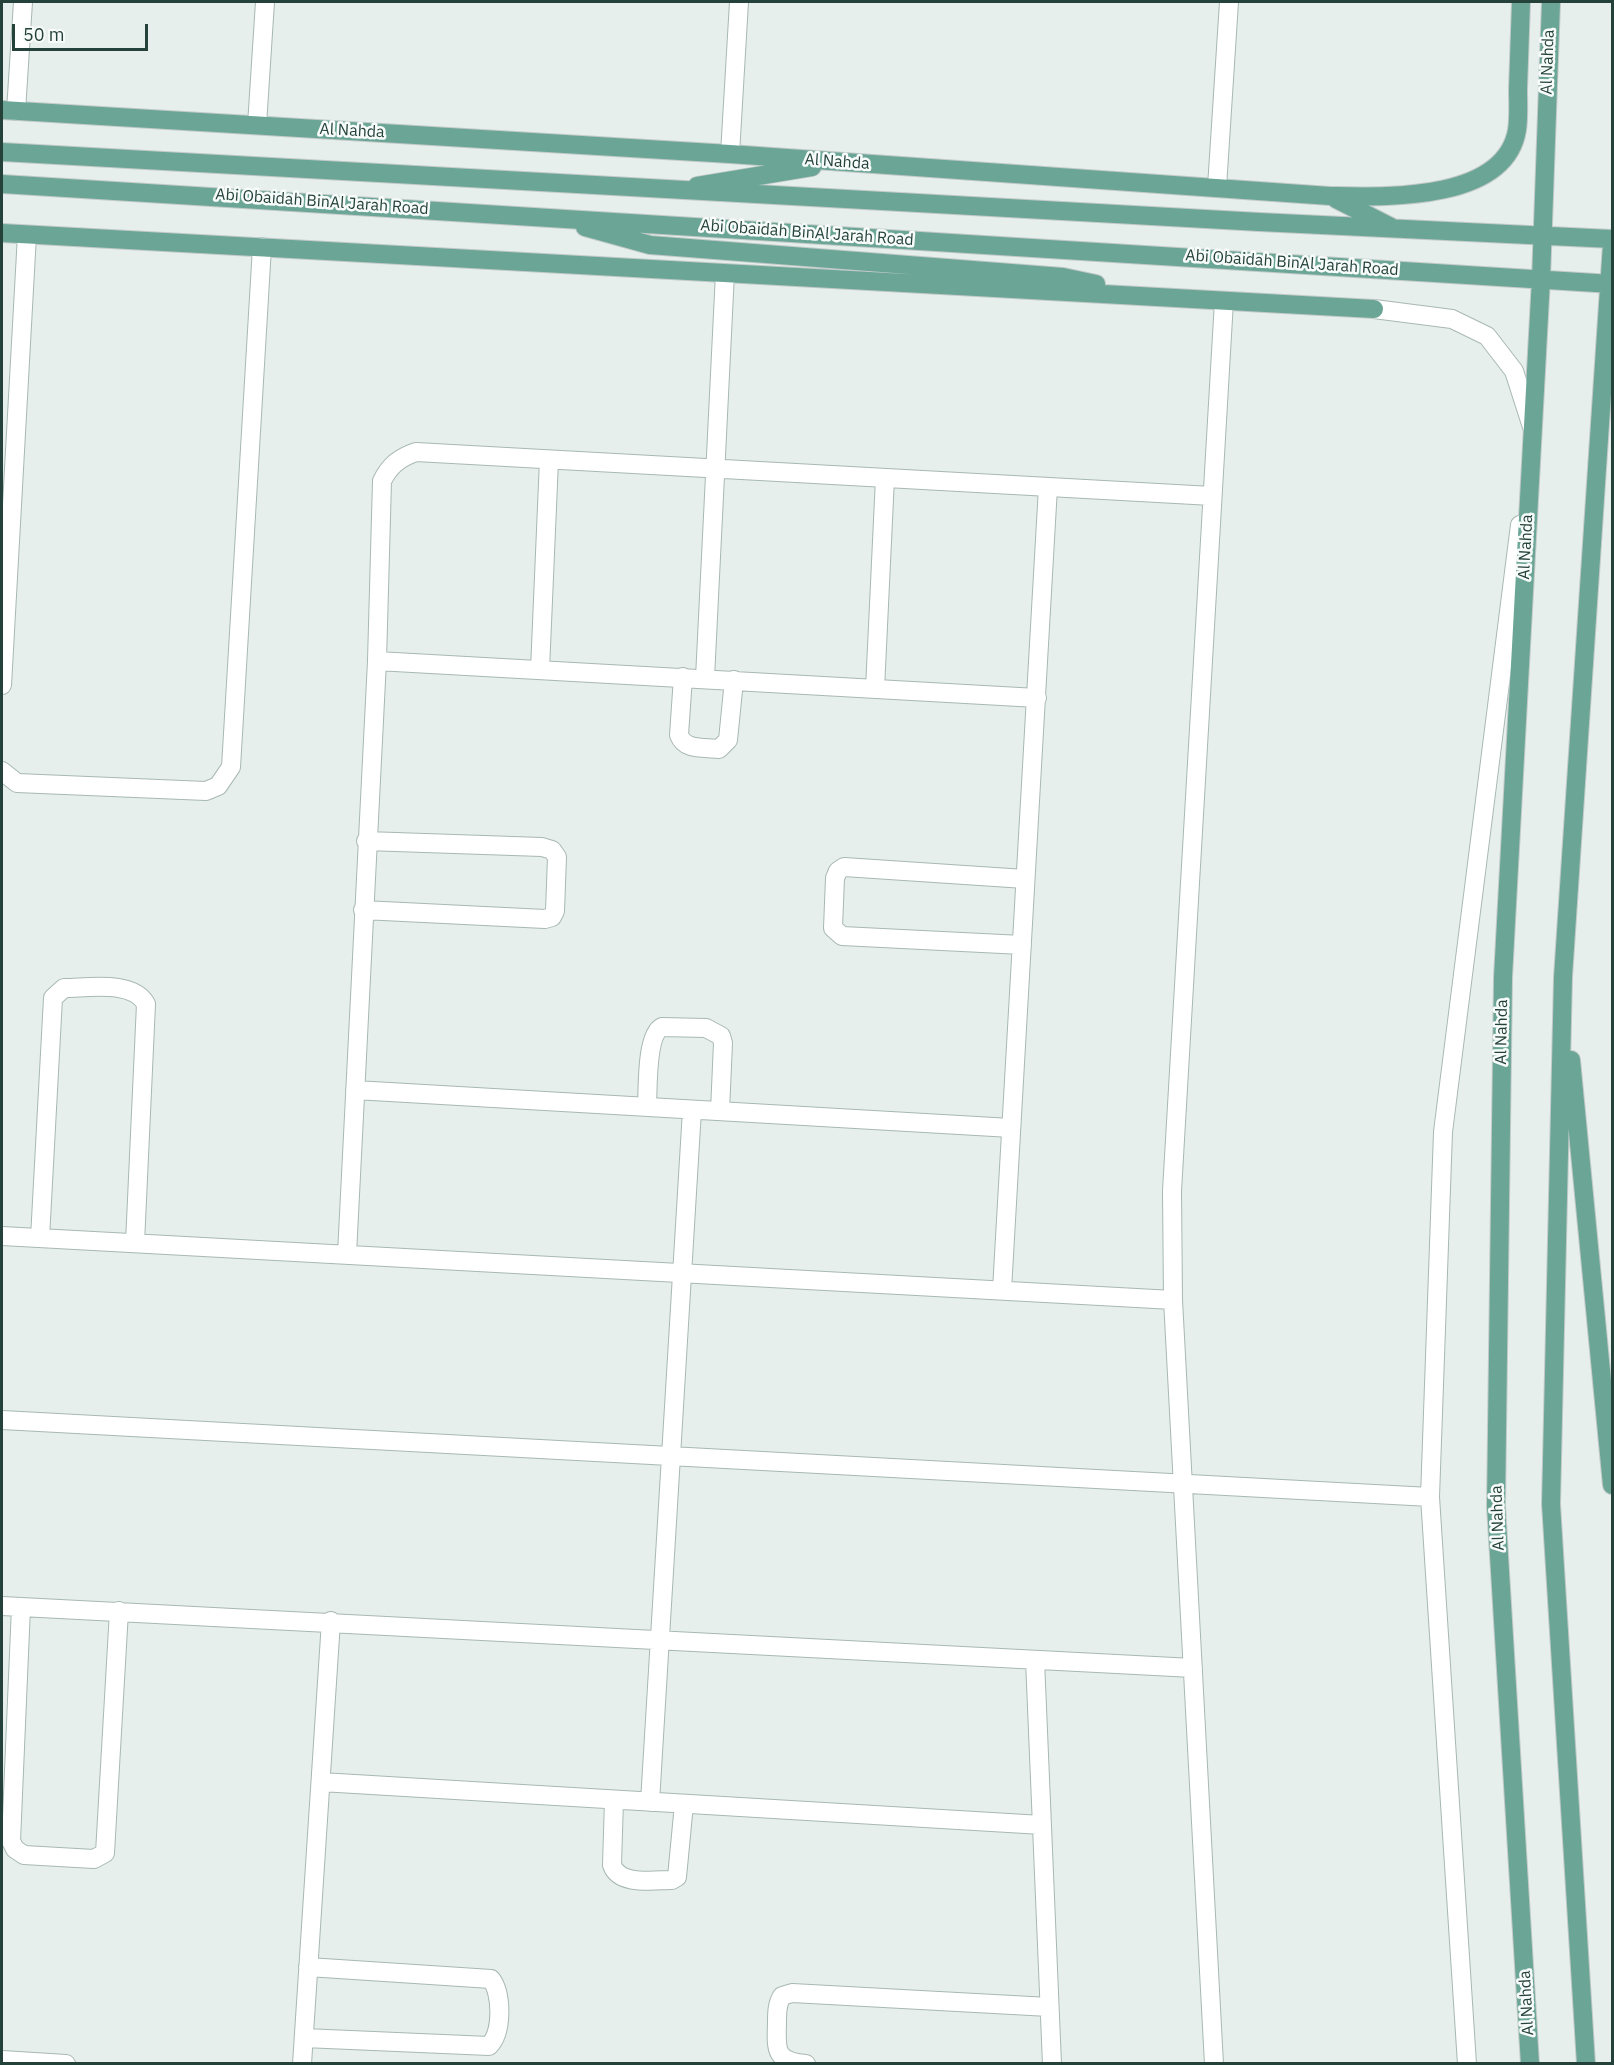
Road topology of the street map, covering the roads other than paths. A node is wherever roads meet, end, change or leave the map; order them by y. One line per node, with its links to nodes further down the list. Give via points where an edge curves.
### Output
1 (23, 2): 7 (street)
2 (265, 2): 8 (street)
3 (739, 2): 10 (street)
4 (1229, 2): 13 (street)
5 (1521, 2): 17 (main road, Al Nahda, via 1517,130 1512,145 1495,169 1456,187 1386,196)
6 (1551, 2): 22 (main road, Al Nahda)
7 (9, 110): 8 (main road, Al Nahda)
8 (257, 125): 10 (main road, Al Nahda)
9 (2, 152): 15 (main road, Abi Obaidah BinAl Jarah Road)
10 (730, 154): 11 (main road, Al Nahda)
11 (843, 162): 13 (main road, Al Nahda); 15 (main road)
12 (2, 184): 14 (main road, Abi Obaidah BinAl Jarah Road)
13 (1217, 187): 17 (main road, Al Nahda)
14 (91, 188): 16 (main road); 18 (main road, Abi Obaidah BinAl Jarah Road)
15 (661, 191): 19 (main road, Abi Obaidah BinAl Jarah Road)
16 (2, 193)
17 (1330, 196): 19 (main road)
18 (549, 217): 27 (main road, Abi Obaidah BinAl Jarah Road); 29 (main road, via 650,244 1063,277)
19 (1398, 231): 22 (main road, Abi Obaidah BinAl Jarah Road)
20 (2, 233): 21 (main road)
21 (27, 235): 25 (main road); 43 (street)
22 (1541, 236): 23 (main road, Abi Obaidah BinAl Jarah Road); 27 (main road, Al Nahda)
23 (1612, 239)
24 (1612, 244): 28 (main road)
25 (262, 248): 26 (main road); 46 (street, via 231,767 218,786 206,791 17,783)
26 (725, 273): 29 (main road); 34 (street)
27 (1541, 279): 28 (main road, Abi Obaidah BinAl Jarah Road); 32 (main road, Al Nahda)
28 (1612, 284): 51 (main road)
29 (1152, 297): 30 (main road)
30 (1224, 301): 31 (main road); 37 (street)
31 (1374, 309): 32 (street, via 1452,319 1487,336 1514,371)
32 (1533, 429): 68 (street, via 1443,1132); 91 (main road, Al Nahda, via 1503,977 1496,1506)
33 (549, 460): 34 (street); 38 (street, via 416,452 401,457 388,468 382,481); 39 (street)
34 (717, 468): 35 (street); 41 (street)
35 (885, 478): 36 (street); 44 (street)
36 (1048, 487): 37 (street); 45 (street)
37 (1212, 496): 63 (street, via 1172,1191)
38 (376, 660): 39 (street); 47 (street)
39 (540, 670): 40 (street)
40 (683, 677): 41 (street); 42 (street, via 679,735 682,742 687,746 719,748 728,740)
41 (705, 678): 42 (street)
42 (734, 680): 44 (street)
43 (2, 685)
44 (875, 689): 45 (street)
45 (1036, 698): 48 (street)
46 (2, 771)
47 (366, 841): 49 (street); 49 (street, via 552,850 557,857 555,911 545,919)
48 (1026, 879): 50 (street); 50 (street, via 844,867 835,878 833,928 842,936)
49 (363, 910): 52 (street)
50 (1022, 945): 56 (street)
51 (1563, 977): 67 (main road); 92 (main road, via 1551,1504)
52 (355, 1090): 53 (street); 60 (street)
53 (647, 1106): 54 (street); 55 (street, via 651,1042 657,1029 706,1029 721,1036 723,1043)
54 (692, 1110): 55 (street); 61 (street)
55 (720, 1111): 56 (street)
56 (1011, 1128): 62 (street)
57 (2, 1236): 58 (street)
58 (40, 1238): 59 (street); 59 (street, via 53,998 64,988 129,989 146,1004)
59 (135, 1243): 60 (street)
60 (347, 1254): 61 (street)
61 (682, 1272): 62 (street); 65 (street)
62 (1002, 1290): 63 (street)
63 (1173, 1300): 66 (street)
64 (2, 1420): 65 (street)
65 (671, 1456): 66 (street); 73 (street)
66 (1183, 1484): 68 (street); 75 (street)
67 (1612, 1485)
68 (1430, 1497): 90 (street)
69 (2, 1606): 70 (street)
70 (21, 1606): 71 (street); 71 (street, via 11,1842 24,1855 94,1859 105,1853)
71 (119, 1611): 72 (street)
72 (332, 1622): 73 (street); 76 (street)
73 (660, 1639): 74 (street); 78 (street)
74 (1035, 1660): 75 (street); 80 (street)
75 (1193, 1668): 89 (street)
76 (321, 1782): 77 (street); 81 (street)
77 (614, 1800): 78 (street); 79 (street, via 612,1865 623,1879 677,1877)
78 (650, 1802): 79 (street)
79 (684, 1804): 80 (street)
80 (1042, 1825): 82 (street)
81 (308, 1967): 83 (street); 83 (street, via 491,1979 499,1989 498,2034 489,2046)
82 (1049, 2007): 87 (street, via 792,1993 782,1996 778,2003 776,2047 790,2063); 88 (street)
83 (304, 2038): 86 (street)
84 (2, 2060): 85 (street)
85 (66, 2064)
86 (302, 2064)
87 (806, 2064)
88 (1052, 2064)
89 (1214, 2064)
90 (1467, 2064)
91 (1530, 2064)
92 (1586, 2064)

